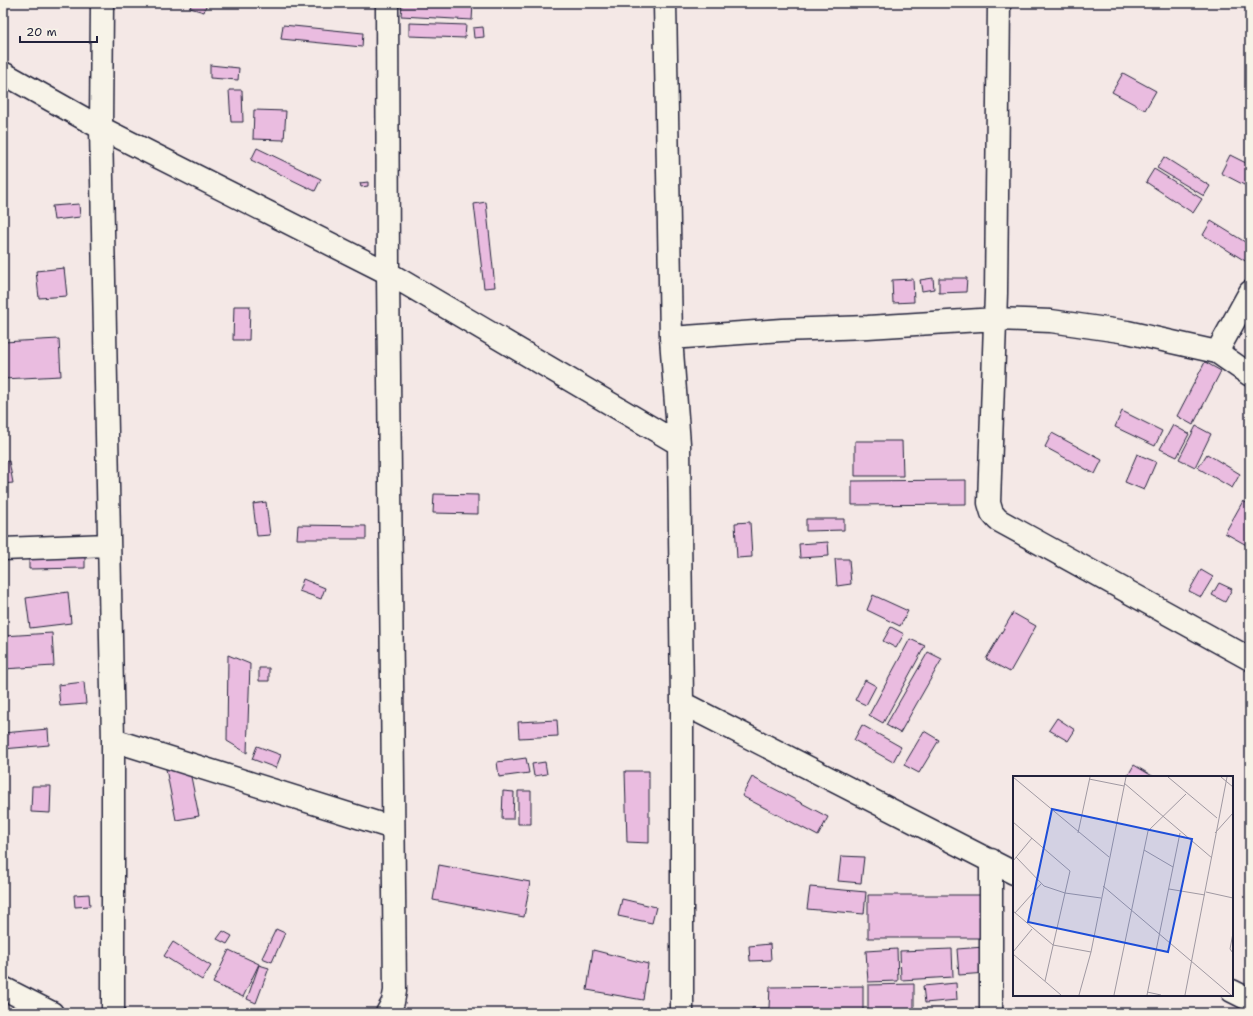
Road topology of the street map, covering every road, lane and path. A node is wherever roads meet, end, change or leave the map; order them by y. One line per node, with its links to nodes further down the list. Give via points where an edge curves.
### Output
1 (102, 3): 6 (street)
2 (387, 3): 7 (street)
3 (665, 3): 10 (street)
4 (999, 3): 9 (street)
5 (3, 73): 6 (street)
6 (101, 128): 7 (street); 14 (street)
7 (388, 273): 13 (street); 19 (street)
8 (1250, 292): 11 (street)
9 (996, 319): 10 (street); 11 (street, via 1051,321 1128,332); 16 (street, via 989,502 992,513 998,520)
10 (671, 338): 13 (street)
11 (1217, 352): 12 (street)
12 (1250, 375)
13 (679, 444): 17 (street)
14 (109, 544): 15 (street); 18 (street)
15 (3, 549)
16 (1250, 659)
17 (682, 703): 20 (street); 28 (street)
18 (113, 740): 19 (street); 26 (street)
19 (393, 828): 27 (street, via 395,991)
20 (991, 860): 21 (street); 29 (street)
21 (1013, 872)
22 (3, 988): 25 (street)
23 (1233, 992): 24 (street)
24 (1250, 1000)
25 (52, 1013)
26 (113, 1013)
27 (388, 1013)
28 (682, 1013)
29 (991, 1013)

